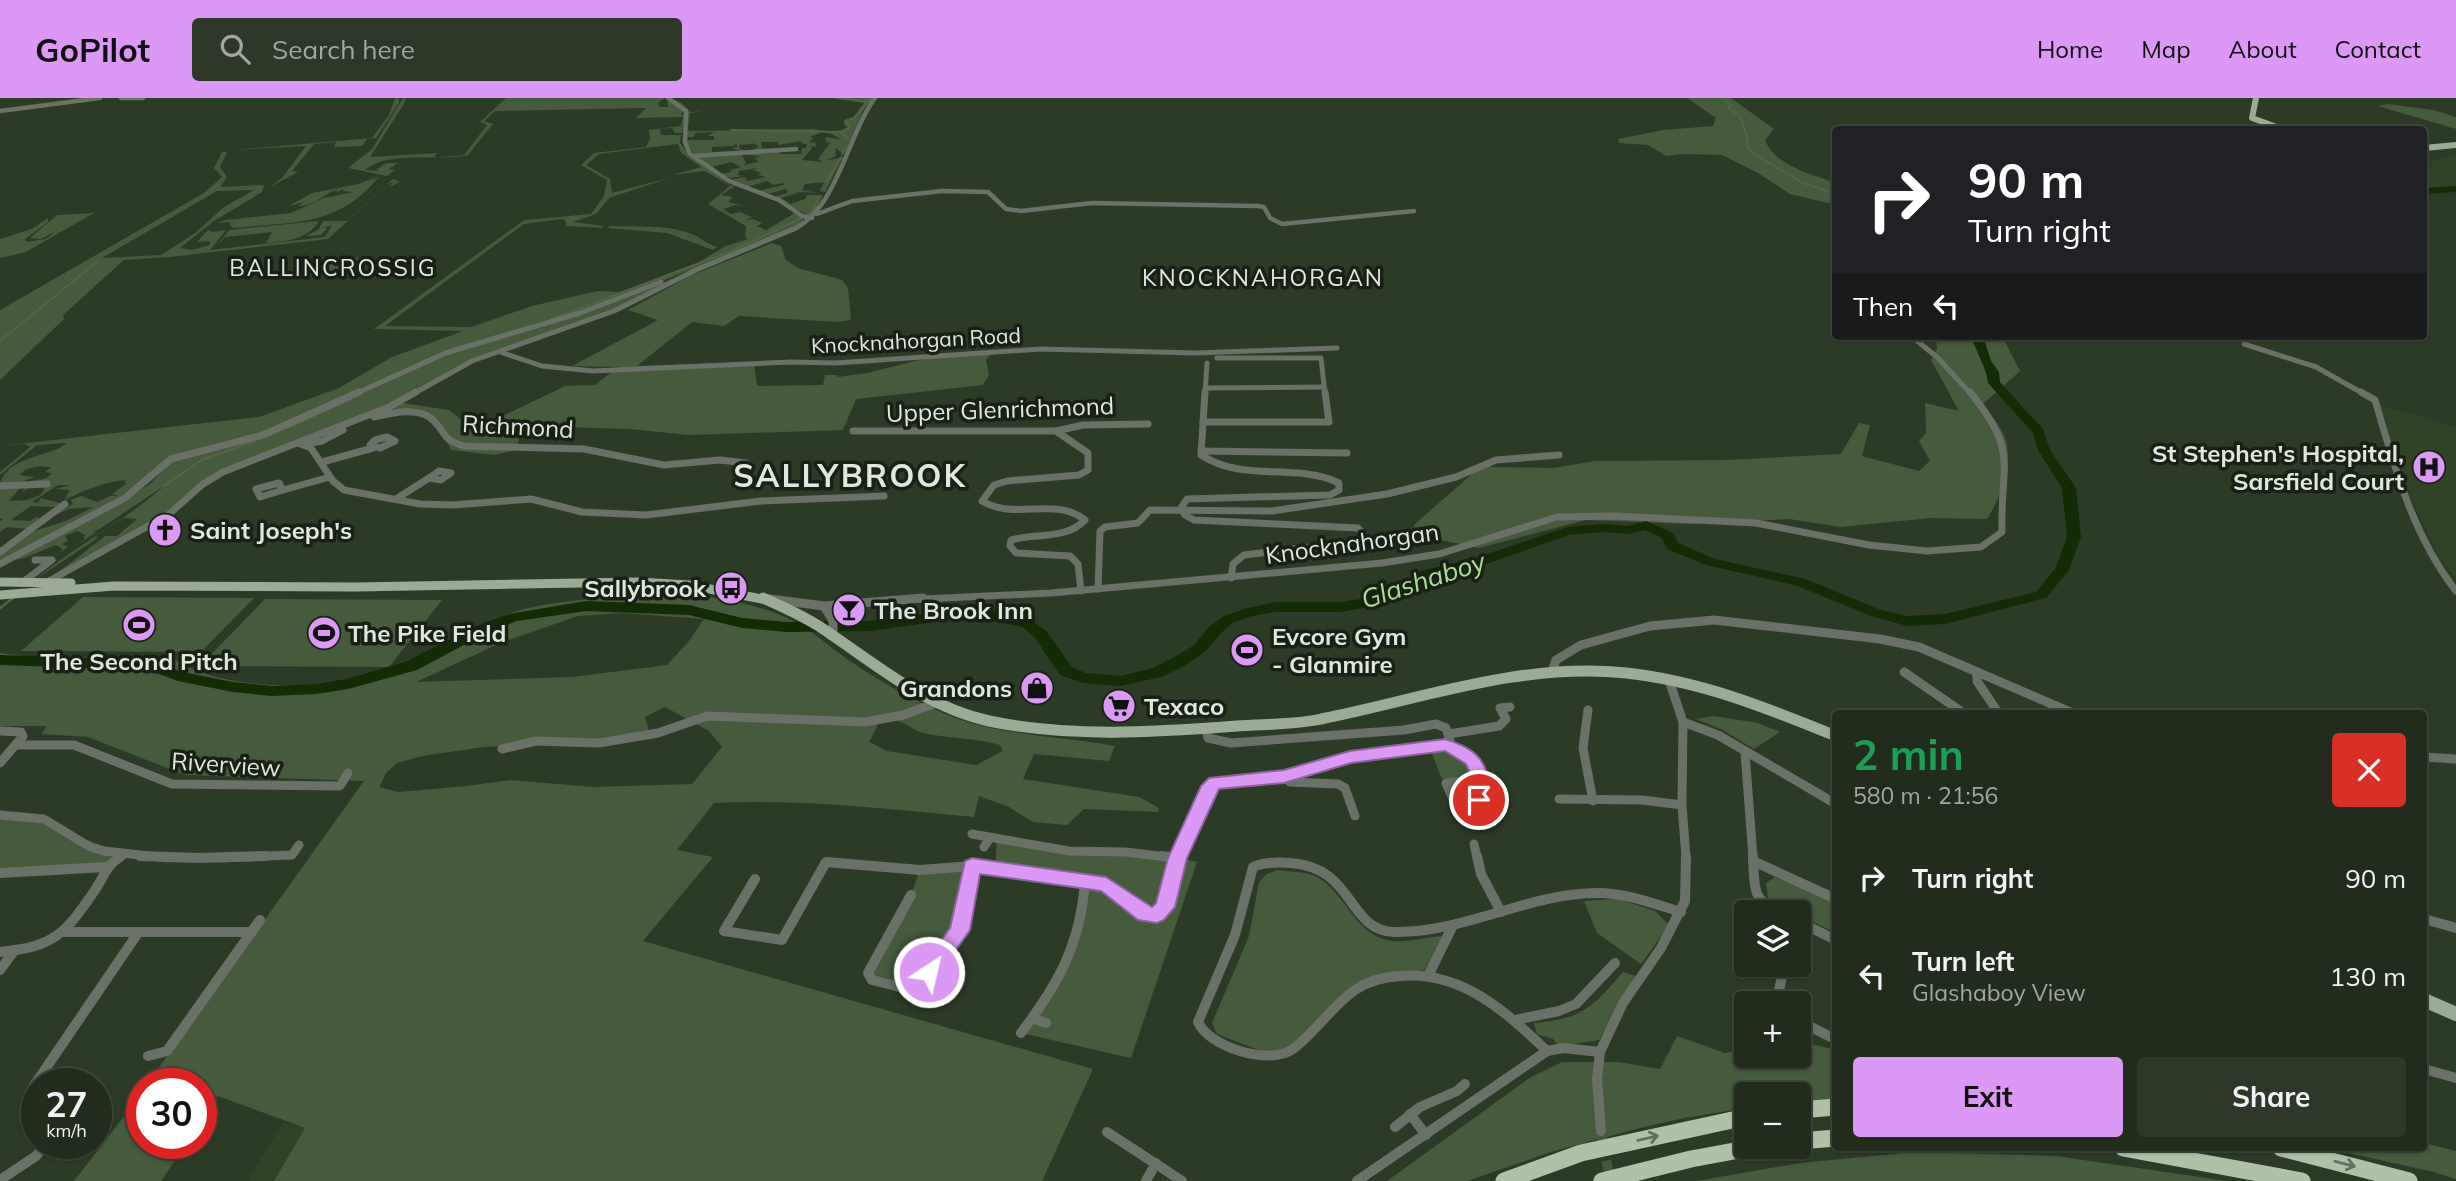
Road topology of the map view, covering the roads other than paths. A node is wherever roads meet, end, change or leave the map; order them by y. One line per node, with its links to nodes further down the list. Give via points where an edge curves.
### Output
1 (100, 98): 7 (street)
2 (121, 98): 3 (street)
3 (143, 98)
4 (668, 98): 12 (street, via 686,111 685,142)
5 (875, 98): 14 (street)
6 (2256, 98): 8 (main road, via 2252,118)
7 (0, 111)
8 (2274, 126)
9 (2456, 145): 10 (main road)
10 (2427, 148)
11 (796, 149): 12 (street)
12 (694, 156): 14 (street, via 729,181 776,199 803,216)
13 (1414, 211): 14 (street, via 1282,224 1257,206 1092,203 1021,211 1006,209 989,192 952,191 852,201)
14 (814, 216): 15 (street)
15 (690, 273): 19 (street, via 614,311); 46 (street, via 446,354 255,438 170,459 125,498)
16 (1916, 340): 47 (street, Knocknahorgan, via 1941,359 1997,428 2005,451 2001,532 1981,547 1927,551 1869,545 1756,523 1557,517 1439,554)
17 (2244, 344): 54 (street, via 2323,369 2375,400 2409,513 2432,559)
18 (1337, 348): 19 (street, Knocknahorgan Road, via 1210,353 1041,349 836,363 593,370 542,366)
19 (500, 352): 28 (street, via 460,367 389,407)
20 (1188, 358): 22 (street, via 1321,358)
21 (1207, 363): 23 (street)
22 (1324, 387): 23 (street); 24 (street, via 1329,422)
23 (1205, 388): 24 (street)
24 (1203, 422): 30 (street)
25 (1148, 424): 27 (street, Upper Glenrichmond, via 1083,425)
26 (853, 431): 27 (street, Upper Glenrichmond)
27 (1056, 431): 53 (street, via 1088,453 1088,470 1079,475 1007,481 994,485 982,501 998,510 1066,509 1081,514 1085,520 1080,527 1020,536 1011,540 1010,546 1016,553 1070,556 1077,564)
28 (301, 443): 33 (street); 34 (street, Richmond, via 322,441 370,418 409,413 428,416 446,440 463,446 575,448 664,465 720,460); 50 (street, via 216,475 168,515)
29 (373, 448): 33 (street)
30 (1201, 451): 31 (street); 43 (street, via 1222,467 1328,476 1339,483 1339,490 1330,495 1187,499)
31 (1347, 453)
32 (1559, 455): 43 (street, via 1496,460 1456,477 1387,494 1272,511)
33 (322, 462): 35 (street)
34 (746, 463)
35 (330, 477): 39 (street); 41 (street, via 355,494)
36 (429, 478): 41 (street)
37 (47, 484): 38 (street)
38 (0, 486)
39 (283, 490)
40 (884, 496): 41 (street, via 761,501 646,514 582,512 531,499 453,505)
41 (396, 499)
42 (65, 504): 44 (street)
43 (1181, 508): 47 (street, via 1194,520 1358,528 1364,533 1361,541 1244,555 1233,564); 52 (street, via 1150,510 1138,523 1100,531)
44 (0, 552)
45 (35, 560): 49 (street, via 52,560)
46 (0, 564)
47 (1231, 578): 52 (street, Knocknahorgan)
48 (0, 582): 49 (main road)
49 (23, 582): 50 (main road)
50 (47, 582): 51 (main road, via 86,583)
51 (86, 587): 55 (main road); 56 (main road, via 637,582)
52 (1098, 589): 53 (street, Knocknahorgan)
53 (1081, 591): 57 (street, Knocknahorgan)
54 (2456, 591)
55 (0, 595)
56 (764, 598): 57 (street, Knocknahorgan); 58 (main road)
57 (824, 606): 58 (street, via 833,621)
58 (834, 635): 63 (main road, via 918,694)
59 (1552, 672): 61 (street, via 1556,660 1580,645 1650,626 1714,620 1880,639 1919,647); 62 (main road, via 1625,673); 70 (main road, via 1493,678 1318,720)
60 (1903, 672): 66 (street)
61 (1977, 673): 67 (street, via 1977,681); 68 (street)
62 (1669, 680): 69 (street); 73 (main road, via 1744,699)
63 (939, 702): 70 (main road, via 986,720 1050,731); 76 (street, via 912,714 865,722 707,716 658,733 599,743 536,741)
64 (1510, 707): 72 (street, via 1500,708 1506,719 1499,726)
65 (1588, 710): 85 (street, via 1583,748)
66 (1960, 710)
67 (1996, 710)
68 (2065, 710)
69 (1683, 722): 77 (street, via 1718,735); 87 (street)
70 (1206, 728): 72 (street, via 1208,738 1231,743 1436,724)
71 (0, 731): 74 (street, via 21,732)
72 (1449, 734): 75 (street)
73 (1832, 734)
74 (16, 745): 80 (street); 81 (street, Riverview, via 74,745 172,784 340,786)
75 (1445, 745): 82 (street, via 1350,757); 83 (street, via 1473,760 1478,771 1479,800 1459,814 1446,783)
76 (502, 749)
77 (1745, 752): 86 (street); 95 (street)
78 (2427, 757): 79 (street)
79 (2456, 759)
80 (0, 763)
81 (348, 774)
82 (1284, 776): 89 (street, via 1290,782 1338,784 1345,788); 94 (street, via 1210,786)
83 (1461, 781)
84 (1559, 799): 85 (street)
85 (1593, 801): 87 (street)
86 (1832, 802)
87 (1682, 805): 105 (street, via 1687,866)
88 (0, 816): 93 (street, via 38,817 86,846)
89 (1355, 816)
90 (972, 834): 94 (street, via 987,842)
91 (1474, 844): 104 (street, via 1481,874)
92 (299, 845): 93 (street, via 292,855)
93 (124, 855): 97 (street)
94 (1178, 858): 100 (street, via 1166,907 1157,915 1145,915 1106,884)
95 (1753, 862): 102 (street); 103 (street)
96 (972, 866): 99 (street, via 920,870 825,862 782,940 724,931); 100 (street); 101 (street, via 960,930 919,987 912,990 872,980 868,973 909,909)
97 (106, 867): 98 (street); 111 (street, via 97,888)
98 (0, 873)
99 (755, 879)
100 (1085, 881): 122 (street, via 1082,924 1073,955)
101 (911, 895)
102 (1832, 897)
103 (1760, 900)
104 (1500, 912): 105 (street, via 1595,893); 108 (street)
105 (1681, 912): 129 (street, via 1623,1003)
106 (260, 920): 112 (street)
107 (2427, 920): 109 (street)
108 (1453, 925): 119 (street); 119 (street, via 1395,932 1378,929 1360,918 1326,872 1291,863 1261,862 1253,867 1235,935 1200,1014 1199,1028 1234,1050 1278,1056 1291,1051 1363,985 1407,974)
109 (2456, 928)
110 (1811, 930): 114 (street)
111 (64, 932): 113 (street); 115 (street, via 47,945)
112 (251, 932): 113 (street); 130 (street, via 167,1051)
113 (138, 933): 131 (street)
114 (1832, 938)
115 (15, 951): 116 (street); 118 (street)
116 (0, 952)
117 (1615, 963): 123 (street, via 1589,993 1564,1010)
118 (0, 970)
119 (1429, 974): 123 (street, via 1478,991)
120 (2427, 1001): 121 (main road)
121 (2456, 1014)
122 (1032, 1018): 124 (street); 126 (street)
123 (1515, 1020): 128 (street)
124 (1045, 1023)
125 (1811, 1027): 127 (street)
126 (1021, 1033)
127 (1832, 1038)
128 (1547, 1051): 129 (street); 142 (street)
129 (1600, 1052): 140 (street)
130 (148, 1056)
131 (46, 1068)
132 (2427, 1070): 133 (street)
133 (2456, 1078)
134 (1465, 1084): 137 (street)
135 (1832, 1107): 136 (highway)
136 (1811, 1109)
137 (1410, 1114): 139 (street); 142 (street)
138 (1734, 1120): 154 (highway, one-way to 138, via 1581,1153)
139 (1395, 1127)
140 (1601, 1131)
141 (1107, 1132): 149 (street)
142 (1426, 1135): 153 (street)
143 (1832, 1138): 144 (highway)
144 (1811, 1141)
145 (1734, 1151): 155 (highway)
146 (2141, 1151): 156 (highway)
147 (2293, 1151): 157 (highway, one-way to 157)
148 (32, 1159): 150 (street)
149 (1156, 1163): 151 (street); 152 (street)
150 (0, 1180)
151 (1146, 1181)
152 (1182, 1181)
153 (1357, 1181)
154 (1504, 1181)
155 (1602, 1181)
156 (2302, 1181)
157 (2409, 1181)

